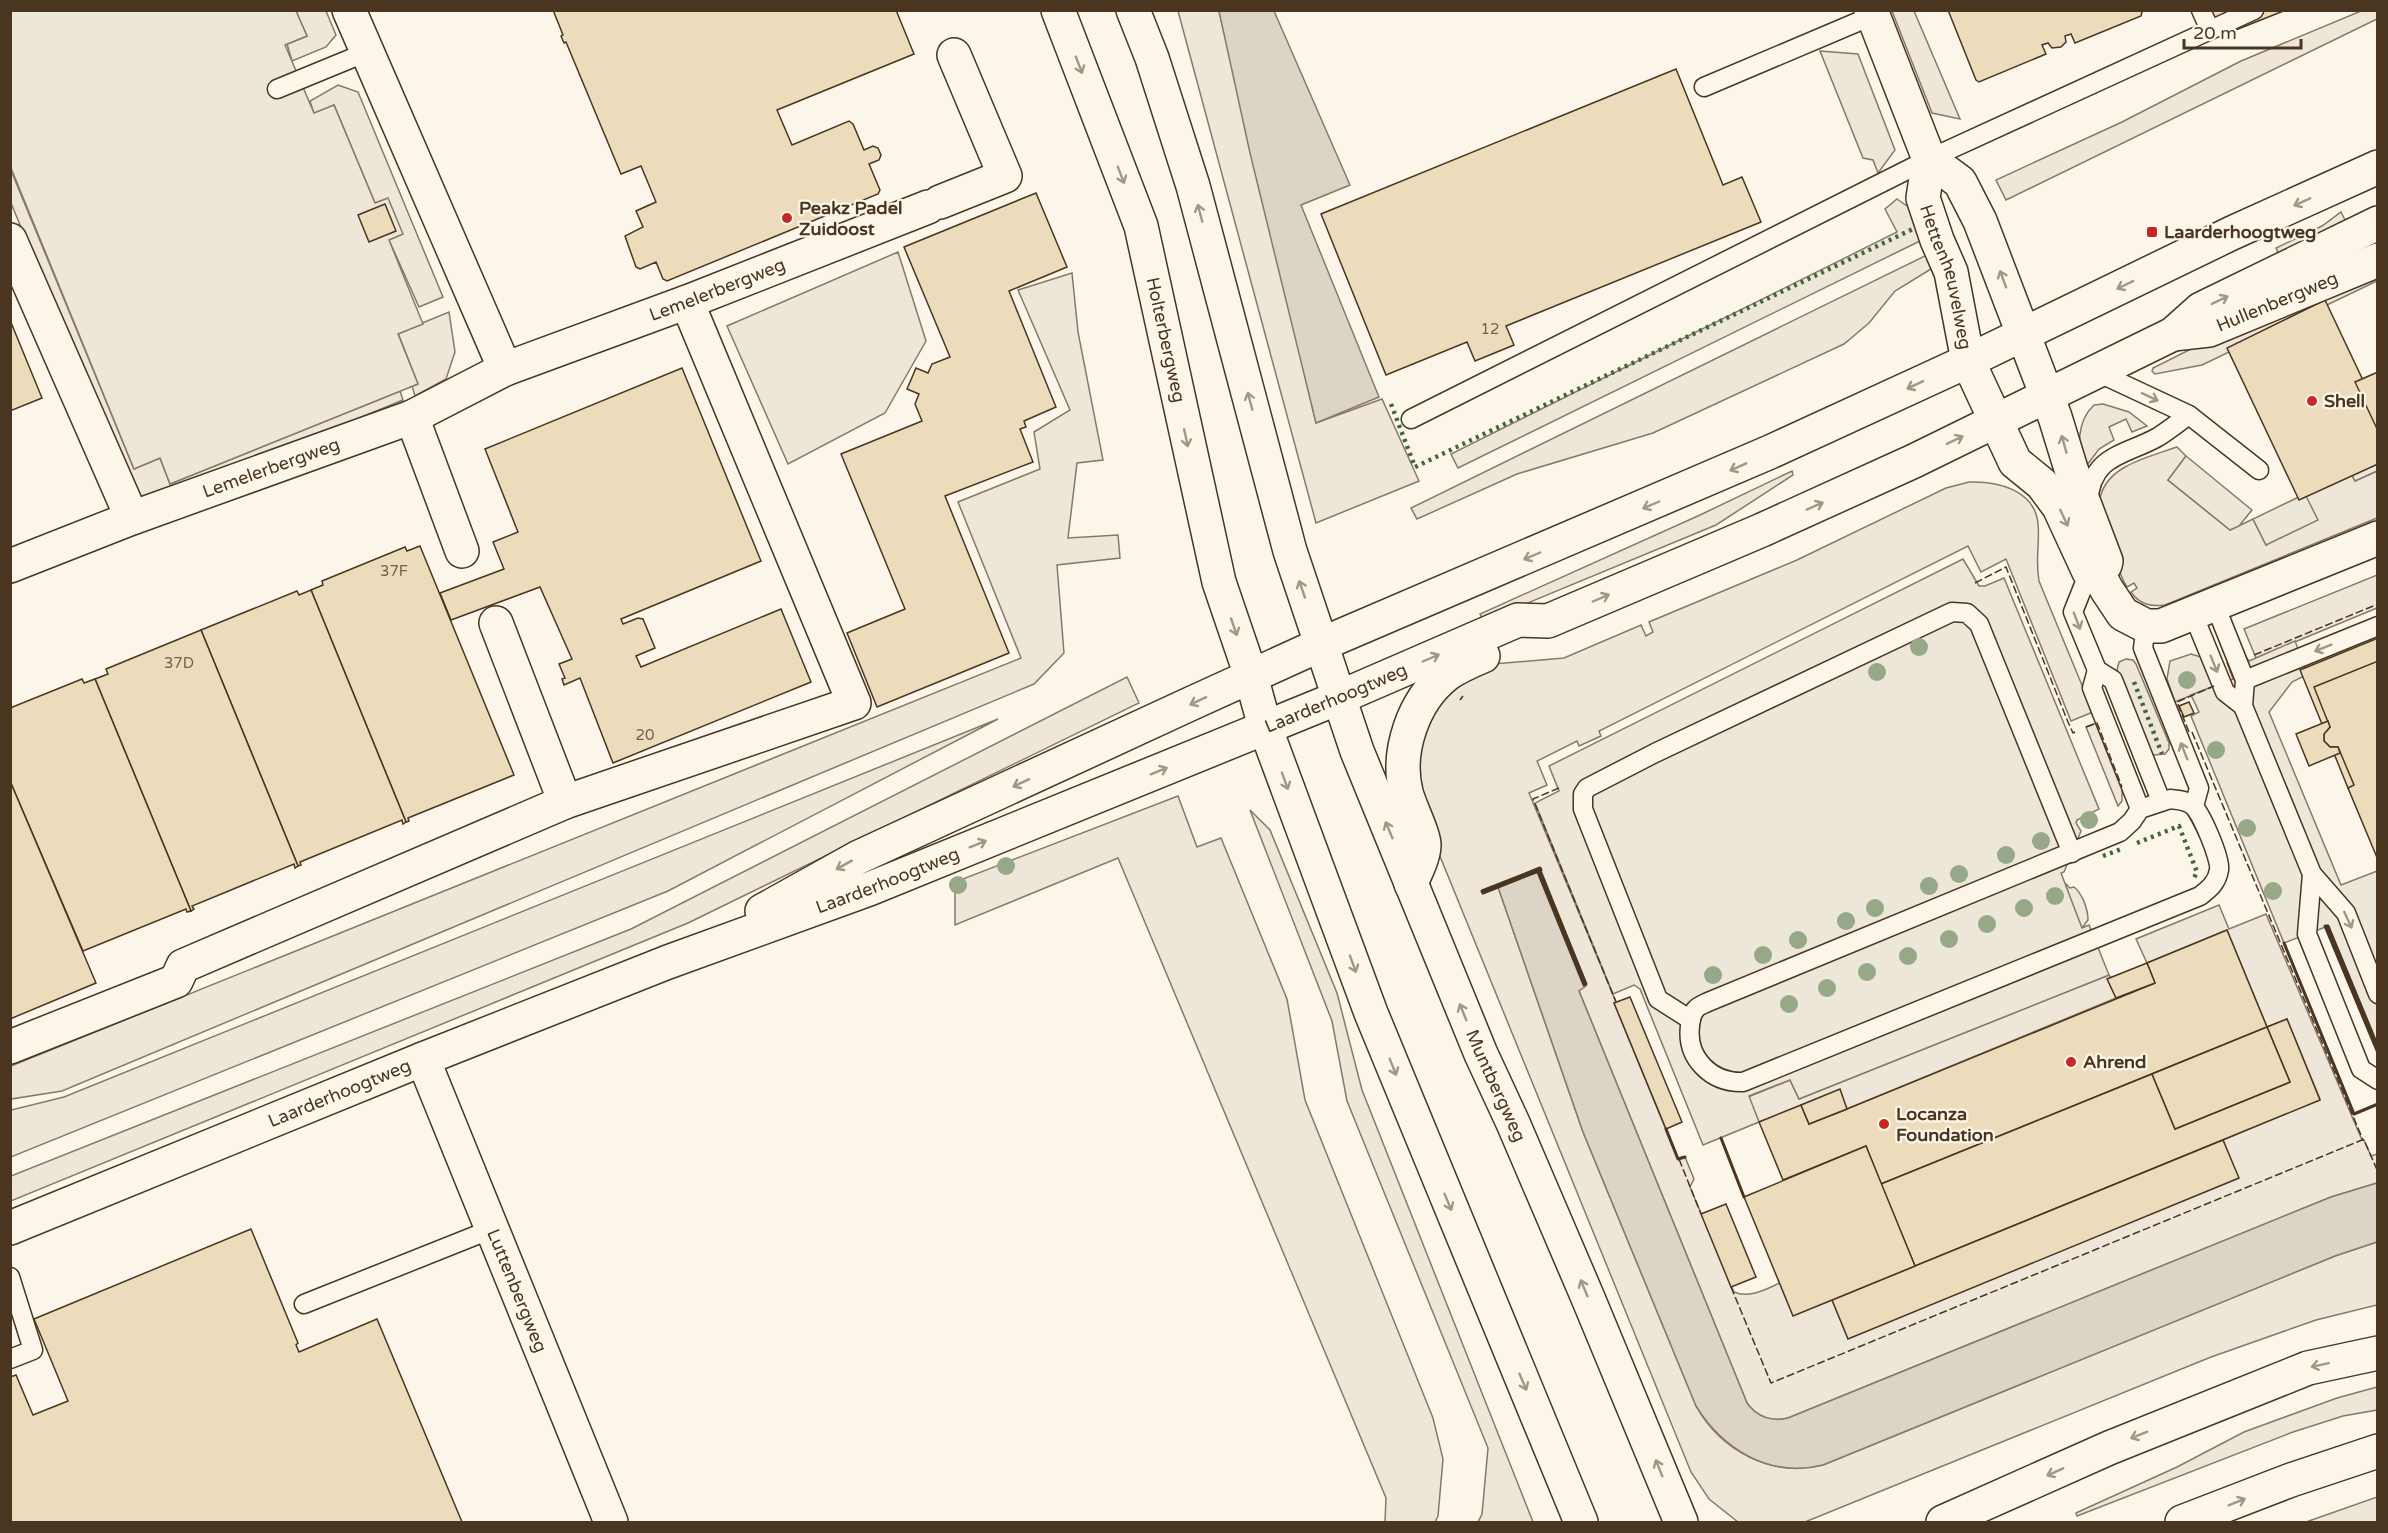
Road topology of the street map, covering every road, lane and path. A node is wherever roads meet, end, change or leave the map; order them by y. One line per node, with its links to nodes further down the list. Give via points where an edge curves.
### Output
1 (349, 10): 8 (main road)
2 (1058, 10): 42 (main road, Holterbergweg, one-way to 42, via 1141,226 1206,531)
3 (1133, 10): 40 (main road, one-way to 3, via 1290,551 1193,186)
4 (2201, 10): 7 (lane)
5 (2254, 10): 7 (lane)
6 (1873, 13): 10 (lane); 12 (main road, Hettenheuvelweg)
7 (2210, 30): 12 (lane)
8 (366, 52): 11 (lane); 21 (main road)
9 (954, 55): 17 (main road, Lemelerbergweg, via 1005,176)
10 (1704, 87)
11 (277, 89)
12 (1929, 159): 18 (main road, one-way to 12, via 1994,253 1960,182); 20 (main road, Hettenheuvelweg, via 1923,198 1951,272); 26 (lane)
13 (2370, 174): 18 (main road, Laarderhoogtweg, one-way to 18, via 2232,233)
14 (2378, 223): 19 (main road, Laarderhoogtweg, one-way to 14, via 2201,309)
15 (10, 240): 30 (main road)
16 (2378, 260): 19 (main road, Hullenbergweg, via 2209,330)
17 (687, 302): 21 (main road, Lemelerbergweg); 48 (main road, via 854,703)
18 (2023, 334): 20 (main road, Laarderhoogtweg); 23 (main road)
19 (2173, 334): 22 (main road, Laarderhoogtweg)
20 (1968, 360): 27 (main road); 40 (main road, Laarderhoogtweg, one-way to 40, via 1705,482)
21 (505, 369): 25 (main road, Lemelerbergweg)
22 (2097, 372): 23 (main road, Laarderhoogtweg); 24 (lane, one-way to 24)
23 (2047, 395): 27 (main road, Laarderhoogtweg); 29 (main road, one-way to 23)
24 (2189, 415): 28 (lane); 29 (lane, via 2158,437 2111,457 2097,472 2089,490)
25 (412, 417): 30 (main road, Lemelerbergweg); 32 (main road)
26 (1411, 419)
27 (1996, 420): 34 (main road, one-way to 34, via 2015,462 2042,484 2059,507); 36 (main road, Laarderhoogtweg, one-way to 27, via 1762,530)
28 (2259, 470)
29 (2087, 510): 34 (main road, via 2106,561)
30 (132, 518): 33 (main road, Lemelerbergweg)
31 (2378, 538): 35 (main road)
32 (462, 551)
33 (10, 566)
34 (2095, 575): 38 (main road, via 2123,614); 41 (lane, one-way to 41, via 2073,612)
35 (2204, 609): 38 (main road, via 2161,626); 43 (lane); 45 (lane, one-way to 45, via 2225,692)
36 (1548, 621): 44 (main road, Laarderhoogtweg, one-way to 36, via 1518,621); 53 (main road, via 1527,639 1446,676 1413,721 1404,756 1404,783 1424,844)
37 (496, 623): 48 (main road)
38 (2146, 626): 49 (lane, one-way to 38, via 2199,788 2143,648)
39 (2378, 626): 43 (lane, one-way to 43)
40 (1322, 644): 42 (main road, Laarderhoogtweg); 44 (main road, Muntbergweg)
41 (2097, 670): 47 (lane, via 2113,680); 50 (lane, via 2092,688)
42 (1251, 676): 46 (main road); 54 (main road, Laarderhoogtweg, one-way to 54, via 859,857)
43 (2245, 680): 45 (lane)
44 (1338, 698): 46 (main road, Laarderhoogtweg); 53 (main road, Muntbergweg, one-way to 44)
45 (2243, 706): 52 (lane)
46 (1265, 727): 54 (main road, Laarderhoogtweg, one-way to 46, via 869,889); 68 (main road, one-way to 68, via 1375,1023)
47 (2161, 801): 49 (lane, via 2180,800); 50 (lane)
48 (565, 802): 57 (main road, via 183,966 176,981)
49 (2193, 806): 56 (lane, via 2219,857 2220,868 2209,890 2200,896 1743,1082 1723,1080 1700,1065 1689,1036)
50 (2140, 809): 51 (lane, via 2120,832)
51 (2072, 853): 56 (lane, via 1708,1002 1696,1009); 56 (lane, via 1979,624 1968,613 1952,612 1655,753 1587,788 1583,794 1583,809 1658,999)
52 (2312, 874): 55 (lane, one-way to 55, via 2346,913); 59 (lane, via 2307,934 2361,1069)
53 (1411, 884): 69 (main road, Muntbergweg, one-way to 53)
54 (669, 962): 58 (main road, Laarderhoogtweg)
55 (2378, 994)
56 (1691, 1020)
57 (10, 1047)
58 (423, 1059): 60 (main road, Laarderhoogtweg); 61 (main road, Luttenbergweg)
59 (2378, 1080)
60 (10, 1228)
61 (492, 1229): 63 (lane); 67 (main road, Luttenbergweg)
62 (10, 1277): 65 (lane, via 33,1350)
63 (304, 1304)
64 (2378, 1353): 70 (main road, one-way to 70, via 2298,1372 2109,1448)
65 (10, 1359)
66 (2378, 1451): 71 (main road, one-way to 66)
67 (611, 1522)
68 (1581, 1522)
69 (1681, 1522)
70 (1943, 1522)
71 (2182, 1522)

